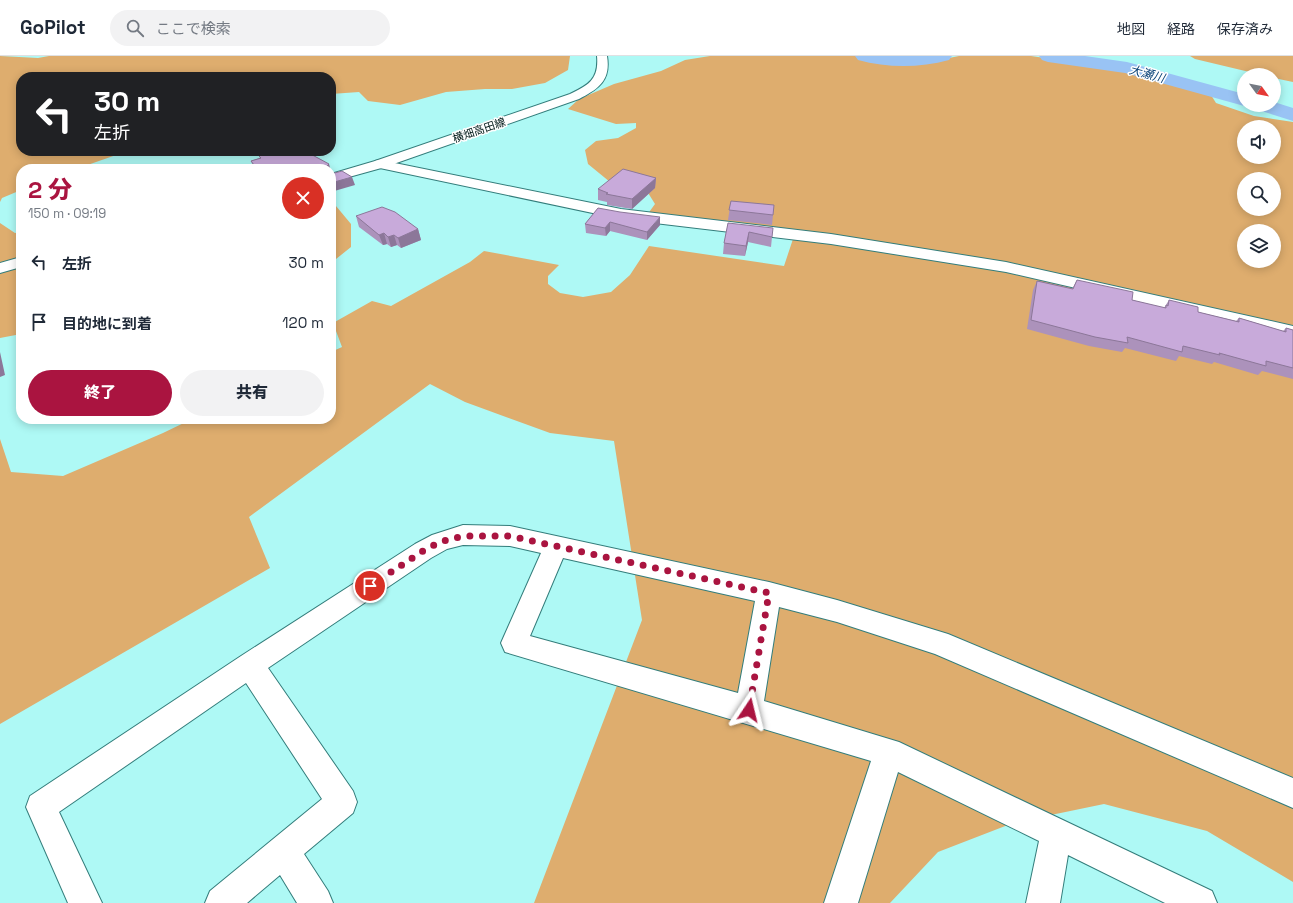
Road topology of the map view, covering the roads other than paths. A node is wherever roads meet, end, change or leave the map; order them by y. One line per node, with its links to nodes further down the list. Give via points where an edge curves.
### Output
1 (602, 56): 2 (street, 横畑高田線, via 603,72 588,90 567,100)
2 (380, 164): 3 (street, 横畑高田線); 6 (street, via 621,214 830,239 1006,267)
3 (336, 177)
4 (16, 263): 5 (street)
5 (0, 268)
6 (1293, 332)
7 (556, 546): 8 (street); 9 (street, via 510,536 463,536 440,542); 10 (street, via 514,643)
8 (769, 593): 10 (street); 12 (street, via 939,643)
9 (250, 665): 14 (street, via 342,802); 15 (street, via 41,807)
10 (749, 710): 11 (street)
11 (889, 752): 13 (street); 18 (street)
12 (1293, 793)
13 (1056, 833): 19 (street); 20 (street)
14 (284, 852): 16 (street); 17 (street)
15 (85, 903)
16 (222, 903)
17 (316, 903)
18 (840, 903)
19 (1043, 903)
20 (1200, 903)

